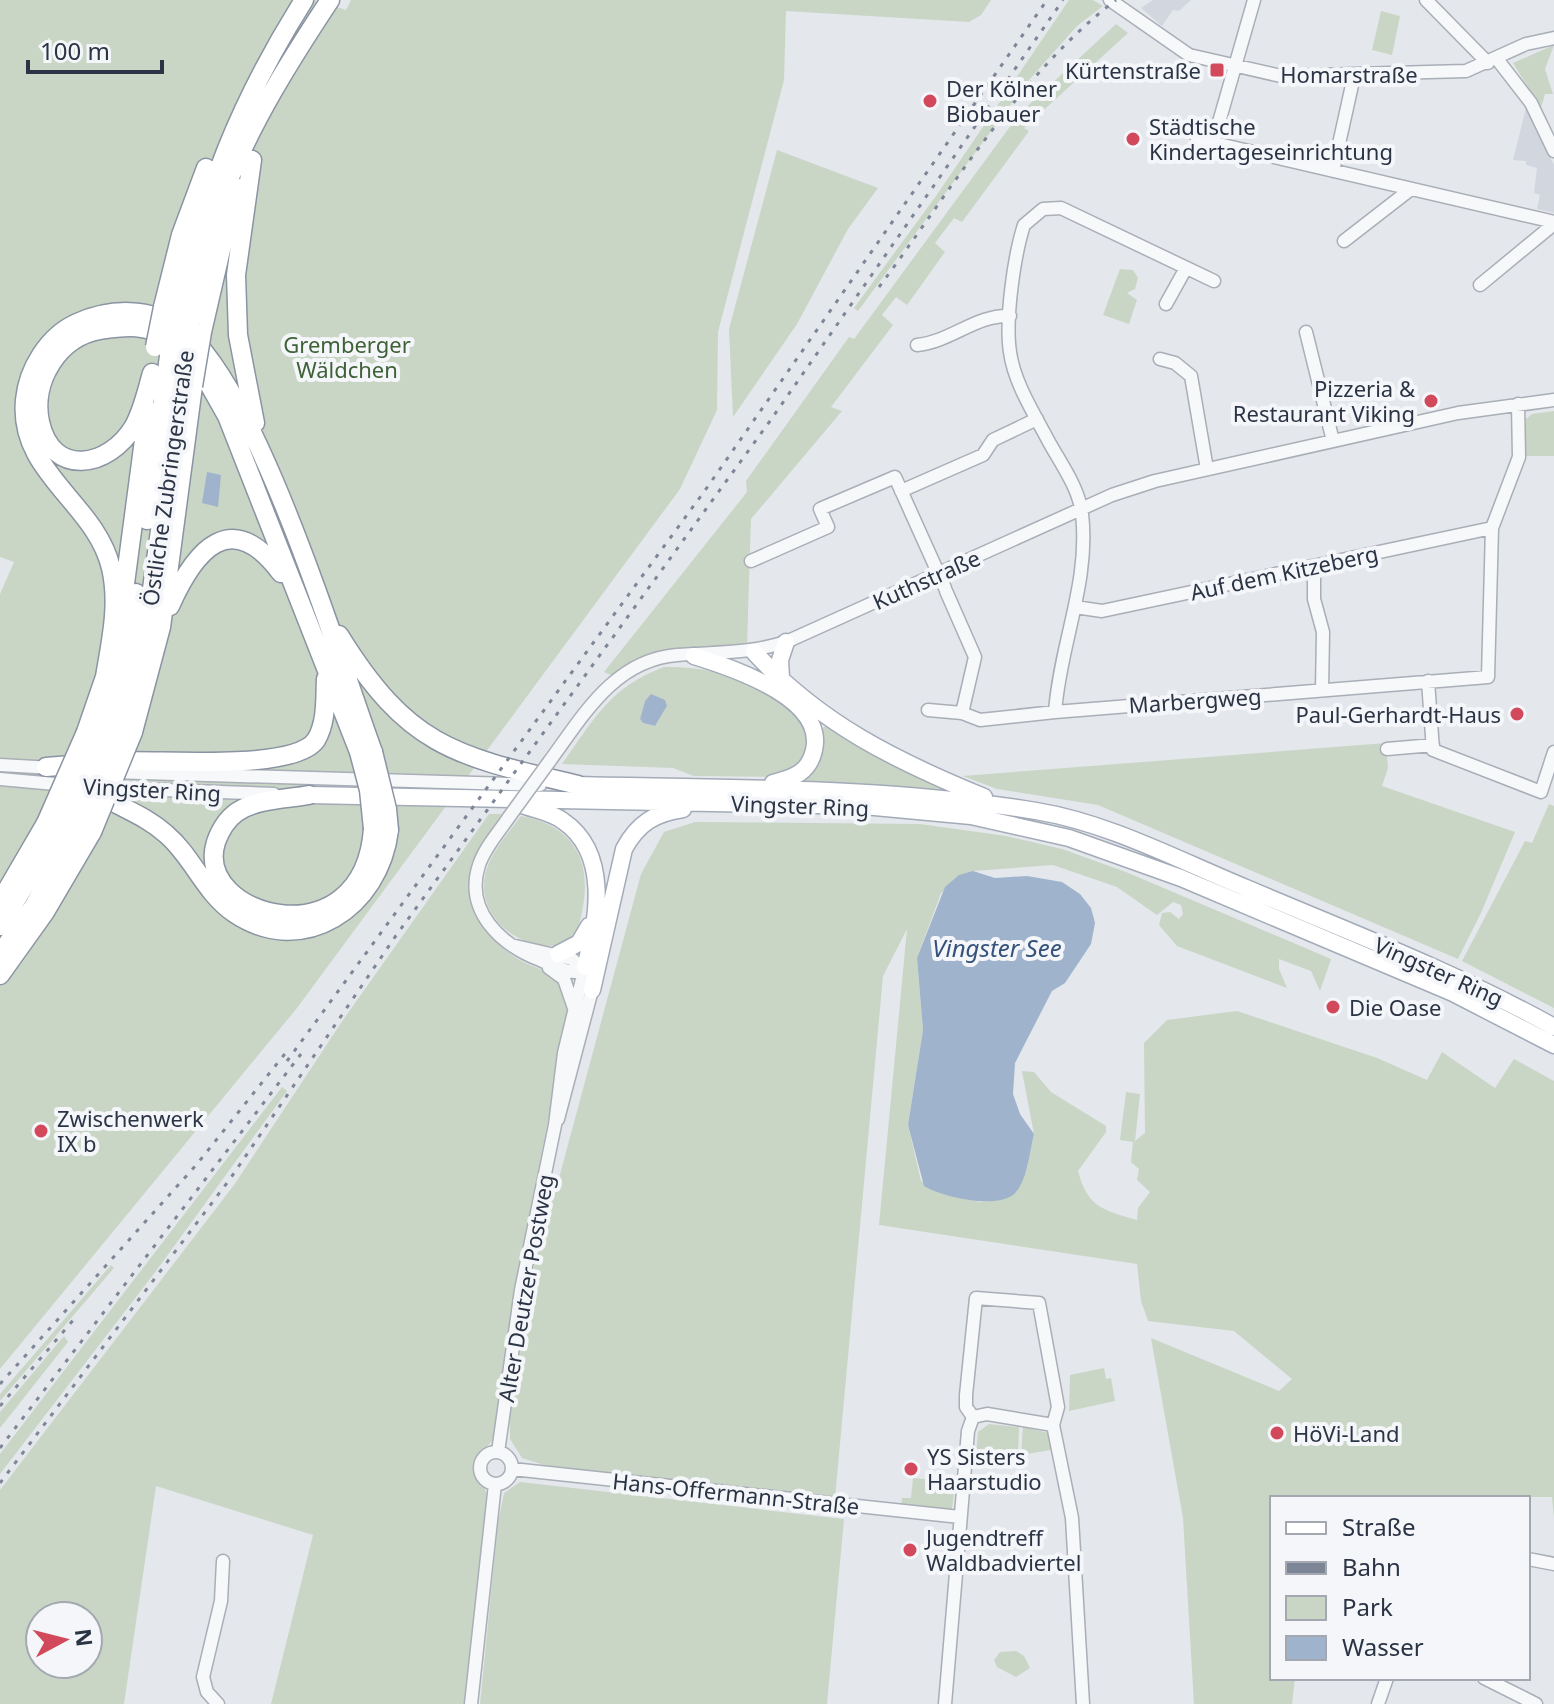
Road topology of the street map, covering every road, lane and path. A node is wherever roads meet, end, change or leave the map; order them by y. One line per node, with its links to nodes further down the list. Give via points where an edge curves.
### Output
1 (304, 0): 25 (highway, via 193,199)
2 (330, 0): 8 (highway, Östliche Zubringerstraße)
3 (1110, 0): 9 (street, Homarstraße, via 1189,55)
4 (1254, 0): 9 (street)
5 (1426, 0): 7 (street)
6 (1554, 38): 7 (street, Homarstraße, via 1526,44)
7 (1493, 61): 10 (street, Homarstraße, via 1456,72); 11 (street, via 1526,96)
8 (289, 67): 15 (highway); 25 (highway, Östliche Zubringerstraße, via 251,130 226,188)
9 (1234, 67): 10 (street, Homarstraße, via 1298,77); 13 (street)
10 (1354, 76): 16 (street)
11 (1550, 137): 14 (street)
12 (1197, 139): 13 (street)
13 (1213, 143): 16 (street)
14 (1554, 151)
15 (252, 160): 25 (highway, via 223,241); 35 (highway, via 236,275 238,332)
16 (1333, 171): 17 (street)
17 (1411, 189): 18 (street); 19 (street)
18 (1554, 223): 22 (street)
19 (1344, 241)
20 (1186, 268): 21 (street); 23 (street); 24 (street, via 1072,211 1043,209 1024,225)
21 (1214, 281)
22 (1480, 285)
23 (1166, 304)
24 (1010, 316): 27 (street, via 995,315); 33 (street, via 1009,352)
25 (183, 318): 28 (highway, bridge); 28 (highway, Östliche Zubringerstraße, bridge); 46 (highway, bridge, via 193,386)
26 (1306, 332): 34 (street)
27 (917, 345)
28 (169, 358): 30 (highway); 58 (highway, Östliche Zubringerstraße, via 149,611)
29 (1160, 359): 36 (street, via 1191,376)
30 (152, 373): 43 (highway, via 136,423 103,459 64,457 51,445 40,422 39,398 53,357 91,331 128,326 162,334 199,369 227,416); 53 (highway, via 125,588)
31 (1554, 400): 32 (street, Kuthstraße)
32 (1518, 404): 34 (street, Kuthstraße); 39 (street, Marbergweg, via 1519,457)
33 (1037, 419): 37 (street, via 993,440 983,455); 38 (street)
34 (1333, 441): 36 (street, Kuthstraße)
35 (262, 457): 44 (highway); 53 (highway, via 215,367 194,341 166,321 127,311 91,316 46,348 31,373 25,418 42,467 92,526 111,567 115,611)
36 (1207, 469): 38 (street, Kuthstraße, via 1155,481)
37 (901, 491): 40 (street, via 895,477 820,509 828,527); 42 (street)
38 (1081, 509): 42 (street, Kuthstraße); 45 (street, via 1084,562)
39 (1492, 528): 41 (street, Auf dem Kitzeberg); 52 (street, Marbergweg, via 1488,677)
40 (751, 561)
41 (1314, 566): 45 (street, Auf dem Kitzeberg, via 1102,611); 54 (street, via 1314,599 1323,632)
42 (939, 573): 47 (street, Kuthstraße); 57 (street, via 975,657)
43 (297, 597): 46 (highway, via 258,547 230,540 211,544 182,579); 50 (highway)
44 (318, 602): 61 (highway); 66 (highway, via 370,682 428,738 487,762)
45 (1075, 607): 56 (street)
46 (161, 627): 58 (highway)
47 (786, 642): 48 (street, Kuthstraße); 51 (main road)
48 (754, 652): 49 (street, Kuthstraße); 51 (main road, via 754,663)
49 (694, 656): 51 (main road); 78 (street, Kuthstraße, bridge, via 652,660 624,673 595,700 509,817 479,865 476,890 489,926)
50 (326, 668): 61 (highway); 64 (highway, via 322,726 315,740 292,755)
51 (773, 680): 68 (main road, via 807,719 815,744 812,759 794,778); 72 (main road, via 864,743)
52 (1428, 681): 54 (street, Marbergweg); 59 (street)
53 (104, 683): 58 (highway)
54 (1322, 690): 56 (street, Marbergweg)
55 (928, 710): 57 (street, Marbergweg)
56 (1055, 712): 57 (street, Marbergweg, via 980,720)
57 (962, 713)
58 (109, 732): 73 (highway, bridge); 73 (highway, bridge)
59 (1433, 745): 60 (street); 62 (street, via 1433,750 1541,792)
60 (1387, 749)
61 (366, 752): 74 (highway, bridge, via 369,790)
62 (1554, 752)
63 (0, 765): 64 (street, Vingster Ring)
64 (46, 767): 66 (street, Vingster Ring)
65 (0, 779): 67 (street, Vingster Ring)
66 (578, 785): 68 (main road, Vingster Ring)
67 (87, 787): 69 (street, Vingster Ring); 74 (highway, via 168,835 215,898 257,927 306,928 347,912 375,879)
68 (748, 788): 72 (main road, Vingster Ring, via 907,794)
69 (309, 795): 70 (main road, Vingster Ring); 74 (highway, via 252,805 235,813 220,831 214,847 223,882 263,912 308,914 334,905 360,877)
70 (501, 799): 71 (main road, Vingster Ring); 75 (main road, via 547,812 574,829 592,859)
71 (729, 803): 82 (main road, via 654,816 631,835 617,871); 88 (main road, Vingster Ring, via 924,811 1069,838 1350,948)
72 (1011, 808): 87 (main road, Vingster Ring, via 1111,832 1476,986)
73 (69, 827): 76 (highway); 77 (highway); 79 (highway, via 34,906); 84 (highway, via 45,912)
74 (381, 830)
75 (596, 889): 80 (main road, via 588,932); 83 (main road)
76 (0, 902)
77 (0, 926)
78 (511, 945): 80 (street); 81 (street, Kuthstraße)
79 (0, 954)
80 (558, 954): 83 (street)
81 (529, 956): 83 (street, Kuthstraße); 86 (street, via 564,979)
82 (600, 957): 83 (main road); 85 (main road)
83 (585, 971): 85 (street); 86 (street, Alter Deutzer Postweg)
84 (0, 975)
85 (592, 990): 89 (street, Alter Deutzer Postweg, via 565,1104)
86 (574, 1010): 89 (street, Alter Deutzer Postweg)
87 (1554, 1027)
88 (1554, 1045)
89 (555, 1125): 92 (street, Alter Deutzer Postweg, via 521,1290)
90 (973, 1417): 91 (street, via 987,1414); 91 (street, via 966,1395 976,1298 1024,1301 1039,1303 1058,1407); 95 (street)
91 (1053, 1425): 104 (street, via 1072,1518)
92 (498, 1452): 93 (street, via 509,1458); 94 (street, Alter Deutzer Postweg, via 486,1456 480,1466 484,1478)
93 (512, 1469): 94 (street, via 507,1480); 95 (street, Hans-Offermann-Straße)
94 (495, 1484): 102 (street, Alter Deutzer Postweg)
95 (960, 1517): 103 (street)
96 (1530, 1559): 98 (street)
97 (223, 1561): 101 (street, via 221,1601 203,1677)
98 (1554, 1564)
99 (1386, 1680): 105 (street)
100 (1488, 1680): 106 (street)
101 (218, 1704)
102 (471, 1704)
103 (945, 1704)
104 (1083, 1704)
105 (1378, 1704)
106 (1536, 1704)

